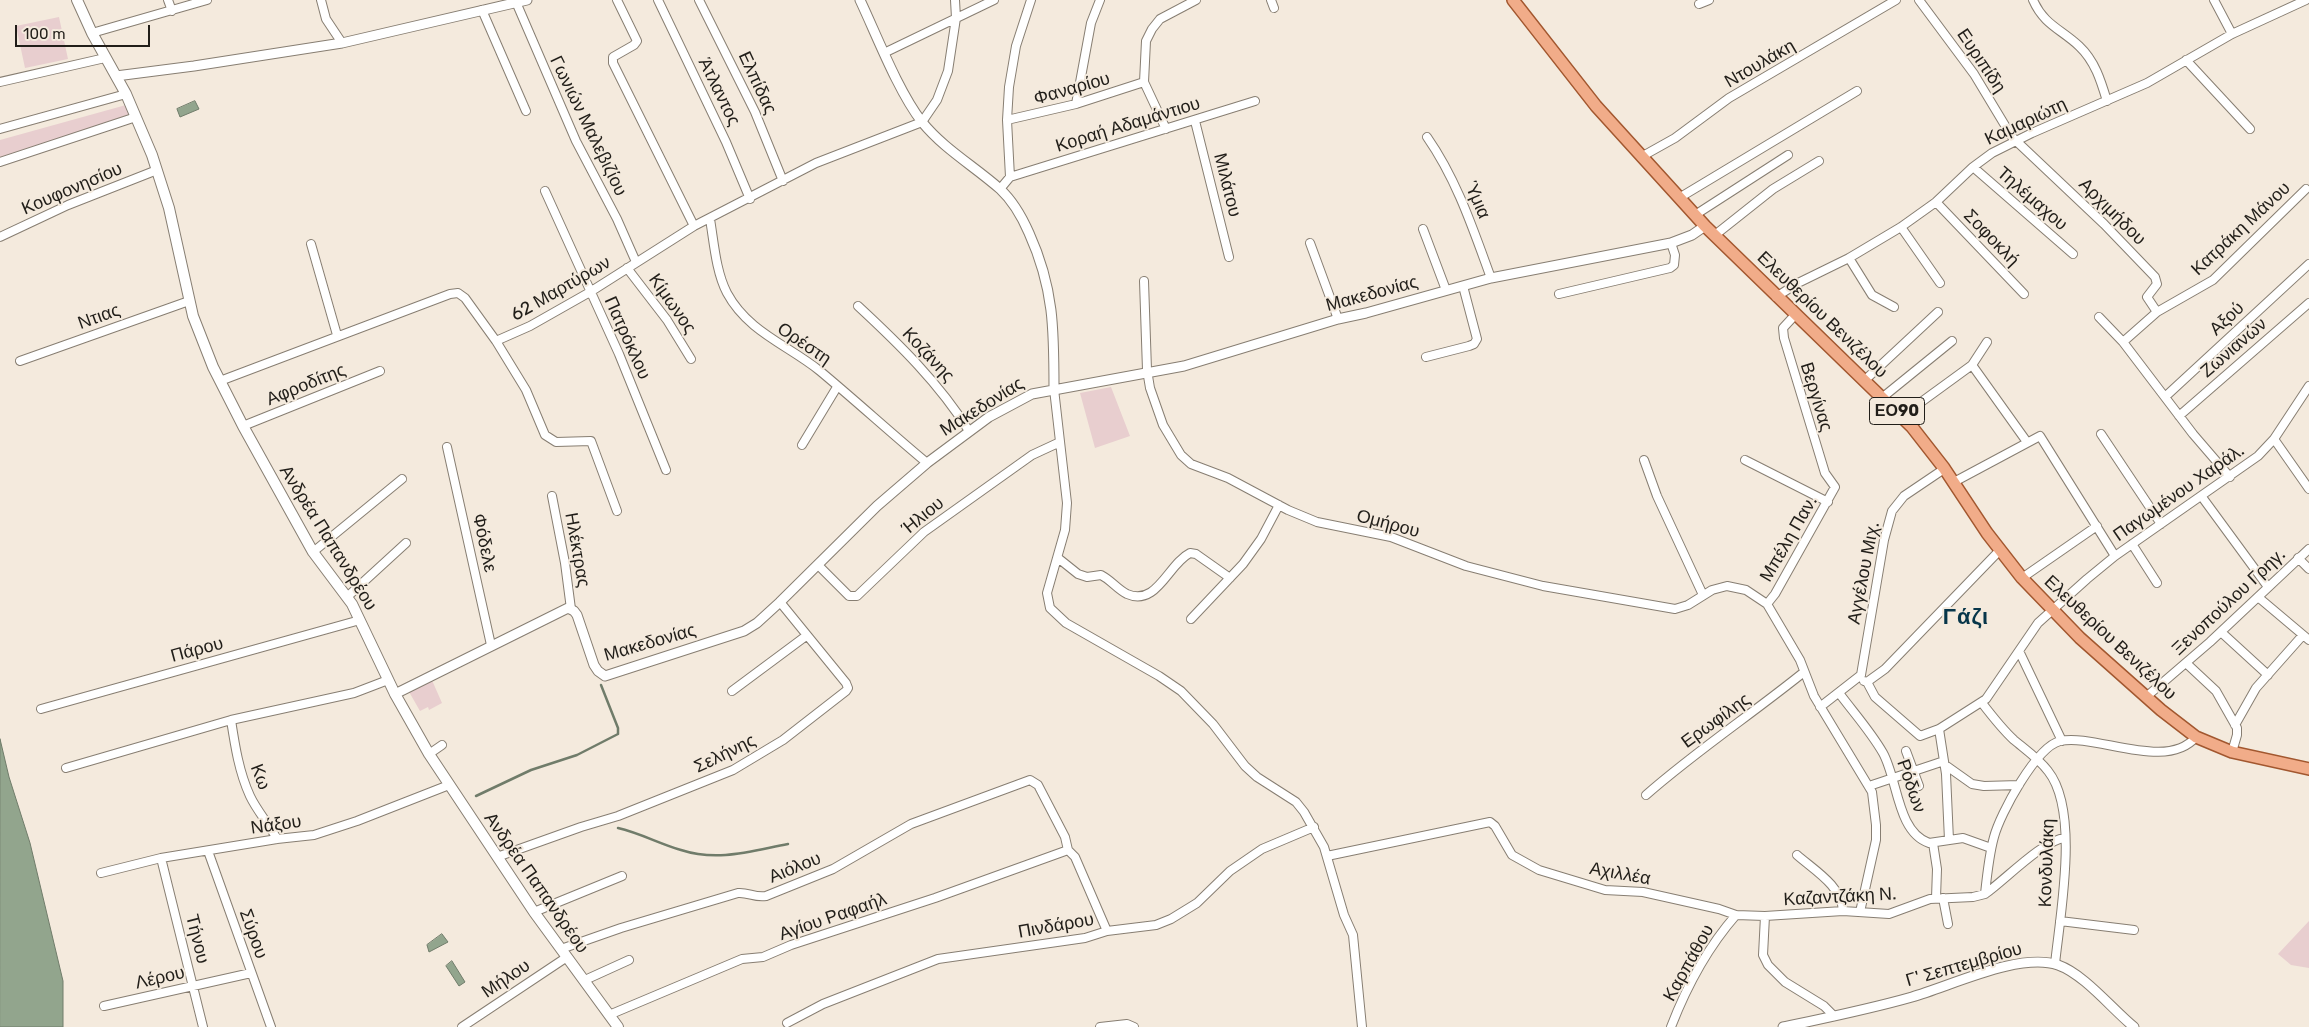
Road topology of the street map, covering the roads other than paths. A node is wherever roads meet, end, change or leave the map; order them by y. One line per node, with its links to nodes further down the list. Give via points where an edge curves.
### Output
1 (77, 0): 29 (main road, Ανδρέα Παπανδρέου)
2 (168, 0): 27 (street)
3 (207, 0): 27 (street)
4 (321, 0): 31 (street, via 326,19)
5 (527, 0): 23 (street)
6 (617, 0): 69 (street, via 637,41 613,57 613,63)
7 (658, 0): 65 (street, Άτλαντος)
8 (699, 0): 60 (street, Ελπίδας, via 754,112)
9 (860, 0): 32 (street)
10 (955, 0): 28 (street)
11 (994, 0): 28 (street)
12 (1031, 0): 45 (street, via 1016,46 1008,86)
13 (1100, 0): 42 (street, via 1091,23)
14 (1196, 0): 37 (street, via 1164,16 1152,29 1146,41)
15 (1271, 0): 25 (street)
16 (1513, 0): 54 (main road, Ελευθερίου Βενιζέλου / ΕΟ90, via 1579,85)
17 (1709, 0): 24 (street)
18 (1896, 0): 54 (street, Ντουλάκη, via 1719,105 1675,138)
19 (1918, 0): 52 (street, Ευριπίδη, via 1974,74)
20 (2033, 0): 41 (street, via 2048,23 2086,53 2098,73)
21 (2214, 0): 30 (street)
22 (2306, 0): 30 (street, Καμαριώτη)
23 (516, 2): 26 (street); 81 (street, Γωνιών Μαλεβιζίου, via 576,141)
24 (1699, 4)
25 (1274, 8)
26 (482, 10): 31 (street); 43 (street)
27 (172, 11): 29 (street)
28 (956, 18): 32 (street); 47 (street, via 946,80)
29 (92, 33): 33 (main road, Ανδρέα Παπανδρέου)
30 (2232, 34): 34 (street, Καμαριώτη)
31 (342, 42): 35 (street)
32 (884, 53): 47 (street)
33 (105, 58): 35 (main road, Ανδρέα Παπανδρέου); 36 (street)
34 (2186, 60): 41 (street, Καμαριώτη); 49 (street)
35 (116, 76): 39 (main road, Ανδρέα Παπανδρέου)
36 (0, 82)
37 (1144, 82): 42 (street, Φαναρίου); 50 (street)
38 (1857, 92): 64 (street)
39 (126, 94): 44 (main road, Ανδρέα Παπανδρέου); 48 (street)
40 (1256, 101): 46 (street, Κοραή Αδαμάντιου)
41 (2107, 101): 52 (street, Καμαριώτη)
42 (1076, 104): 45 (street, Φαναρίου)
43 (526, 112)
44 (136, 117): 56 (street); 58 (main road, Ανδρέα Παπανδρέου)
45 (1007, 120): 59 (street)
46 (1195, 121): 50 (street, Κοραή Αδαμάντιου); 79 (street, Μιλάτου)
47 (922, 122): 60 (street, 62 Μαρτύρων, via 830,156); 61 (street)
48 (0, 129)
49 (2250, 129)
50 (1166, 130): 59 (street, Κοραή Αδαμάντιου)
51 (1427, 138): 84 (street, Ύμια, via 1453,180)
52 (2016, 141): 57 (street, Καμαριώτη); 98 (street, Αρχιμήδου, via 2153,274 2157,282 2147,299)
53 (1788, 155): 67 (street)
54 (1641, 157): 64 (main road, Ελευθερίου Βενιζέλου / ΕΟ90)
55 (1820, 161): 73 (street, via 1773,188)
56 (0, 162)
57 (1973, 167): 66 (street, Καμαριώτη); 78 (street, Τηλέμαχου)
58 (157, 170): 74 (street, Κουφονησίου, via 68,205); 93 (main road, Ανδρέα Παπανδρέου, via 175,232)
59 (1010, 177): 61 (street)
60 (783, 181): 65 (street, 62 Μαρτύρων)
61 (1000, 189): 116 (street, via 1025,224 1048,286 1053,324)
62 (2306, 189): 98 (street, Κατράκη Μάνου, via 2213,280)
63 (545, 191): 89 (street, Πατρόκλου)
64 (1679, 198): 67 (main road, Ελευθερίου Βενιζέλου / ΕΟ90)
65 (750, 199): 68 (street, 62 Μαρτύρων)
66 (1936, 202): 71 (street, Καμαριώτη); 91 (street, Σοφοκλή)
67 (1695, 215): 70 (main road, Ελευθερίου Βενιζέλου / ΕΟ90)
68 (710, 219): 69 (street, 62 Μαρτύρων); 115 (street, Ορέστη, via 722,279 736,305 762,334 809,363)
69 (694, 226): 81 (street, 62 Μαρτύρων)
70 (1705, 226): 73 (main road, Ελευθερίου Βενιζέλου / ΕΟ90); 76 (street, Μακεδονίας)
71 (1901, 227): 80 (street, Καμαριώτη); 86 (street)
72 (1423, 229): 88 (street)
73 (1714, 235): 92 (main road, Ελευθερίου Βενιζέλου / ΕΟ90)
74 (0, 237)
75 (1310, 243): 101 (street)
76 (1671, 243): 84 (street, Μακεδονίας); 90 (street, via 1675,255 1674,265 1670,268)
77 (311, 244): 102 (street)
78 (2073, 254)
79 (1229, 257)
80 (1849, 258): 92 (street, Καμαριώτη); 96 (street, via 1872,295)
81 (636, 262): 83 (street, 62 Μαρτύρων)
82 (2309, 264): 118 (street, Αξού)
83 (628, 268): 89 (street, 62 Μαρτύρων); 108 (street, Κίμωνος)
84 (1491, 278): 87 (street, Μακεδονίας)
85 (1144, 281): 112 (street, Ομήρου)
86 (1940, 283)
87 (1462, 286): 88 (street, Μακεδονίας); 107 (street, via 1477,339 1469,346)
88 (1446, 290): 101 (street, Μακεδονίας)
89 (590, 292): 103 (street, 62 Μαρτύρων); 134 (street, Πατρόκλου)
90 (1559, 294)
91 (2024, 294)
92 (1776, 297): 99 (main road, Ελευθερίου Βενιζέλου / ΕΟ90)
93 (188, 301): 109 (street, Ντιας); 114 (main road, Ανδρέα Παπανδρέου)
94 (2309, 303): 121 (street, Ζωνιανών)
95 (858, 306): 123 (street, Κοζάνης, via 932,380)
96 (1894, 307)
97 (1938, 312): 113 (street)
98 (2157, 312): 106 (street, Κατράκη Μάνου)
99 (1795, 315): 113 (main road, Ελευθερίου Βενιζέλου / ΕΟ90); 138 (street, Βεργίνας, via 1783,328 1784,338 1822,465)
100 (2099, 317): 106 (street)
101 (1338, 319): 112 (street, Μακεδονίας, via 1218,357)
102 (337, 336): 103 (street, 62 Μαρτύρων, via 458,293); 114 (street, 62 Μαρτύρων)
103 (496, 341): 144 (street, via 526,390 545,435 552,441 591,441)
104 (1952, 341): 119 (street)
105 (1987, 342): 110 (street)
106 (2123, 342): 118 (street)
107 (1426, 357)
108 (691, 358)
109 (20, 361)
110 (1972, 366): 120 (street); 127 (street)
111 (380, 371): 122 (street, Αφροδίτης)
112 (1148, 373): 116 (street, Μακεδονίας); 143 (street, Ομήρου, via 1152,396 1163,425 1184,459)
113 (1865, 380): 119 (main road, Ελευθερίου Βενιζέλου / ΕΟ90)
114 (220, 381): 122 (main road, Ανδρέα Παπανδρέου)
115 (838, 387): 128 (street); 132 (street, Ορέστη)
116 (1054, 389): 123 (street, Μακεδονίας, via 1026,396); 126 (street)
117 (2308, 392): 125 (street, Παγωμένου Χαράλ.)
118 (2166, 396): 121 (street)
119 (1883, 397): 120 (main road, Ελευθερίου Βενιζέλου / ΕΟ90)
120 (1902, 416): 133 (main road, Ελευθερίου Βενιζέλου / ΕΟ90)
121 (2180, 416): 135 (street)
122 (243, 426): 151 (main road, Ανδρέα Παπανδρέου)
123 (969, 431): 132 (street, Μακεδονίας)
124 (2101, 434): 145 (street)
125 (2274, 439): 135 (street, Παγωμένου Χαράλ.); 139 (street)
126 (1060, 442): 153 (street, via 1067,503); 155 (street, Ήλιου, via 1032,455 924,532 858,596 849,596)
127 (2027, 442): 137 (street); 146 (street, via 2040,436)
128 (802, 445)
129 (447, 446): 173 (street, Φόδελε)
130 (1644, 460): 161 (street, via 1653,489)
131 (1745, 460): 142 (street)
132 (926, 463): 155 (street, Μακεδονίας)
133 (1944, 469): 137 (main road, Ελευθερίου Βενιζέλου / ΕΟ90); 178 (street, Αγγέλου Μιχ., via 1904,496 1892,511)
134 (666, 470)
135 (2230, 477): 141 (street, Παγωμένου Χαράλ.)
136 (402, 480): 151 (street)
137 (1954, 482): 150 (main road, Ελευθερίου Βενιζέλου / ΕΟ90)
138 (1835, 487): 142 (street, Μπέλη Παν.)
139 (2309, 489)
140 (552, 496): 166 (street, Ηλέκτρας)
141 (2202, 497): 145 (street, Παγωμένου Χαράλ.); 160 (street)
142 (1828, 502): 165 (street, Μπέλη Παν.)
143 (1279, 505): 157 (street, via 1253,550); 161 (street, Ομήρου, via 1317,522 1391,537 1466,566 1573,592 1675,608)
144 (617, 511)
145 (2161, 524): 148 (street, Παγωμένου Χαράλ.)
146 (2097, 526): 152 (street); 158 (street)
147 (406, 544): 162 (street)
148 (2132, 544): 152 (street, Παγωμένου Χαράλ.); 159 (street)
149 (2309, 549): 154 (street, Ξενοπούλου Γρηγ.)
150 (2000, 550): 158 (main road, Ελευθερίου Βενιζέλου / ΕΟ90); 180 (street, via 1897,656)
151 (313, 552): 162 (main road, Ανδρέα Παπανδρέου)
152 (2116, 556): 167 (street, Παγωμένου Χαράλ.)
153 (1058, 558): 157 (street, via 1078,574 1087,577 1101,575 1121,590 1136,596 1151,593 1190,553); 208 (street, via 1047,593 1053,613 1181,691 1213,724 1245,766 1296,802)
154 (2298, 558): 156 (street); 160 (street, Ξενοπούλου Γρηγ.)
155 (818, 565): 164 (street, Μακεδονίας)
156 (2309, 569)
157 (1230, 578): 169 (street)
158 (2022, 578): 167 (main road, Ελευθερίου Βενιζέλου / ΕΟ90)
159 (2157, 583)
160 (2268, 587): 163 (street, Ξενοπούλου Γρηγ.)
161 (1703, 596): 165 (street, Ομήρου, via 1723,586 1735,586 1751,592)
162 (347, 597): 168 (main road, Ανδρέα Παπανδρέου)
163 (2258, 597): 170 (street, Ξενοπούλου Γρηγ.); 172 (street)
164 (780, 602): 166 (street, Μακεδονίας, via 744,631 604,676 594,665 577,615); 171 (street, Σελήνης)
165 (1767, 604): 176 (street)
166 (571, 609): 173 (street, via 562,610)
167 (2052, 610): 174 (street, Παγωμένου Χαράλ., via 2032,630); 184 (main road, Ελευθερίου Βενιζέλου / ΕΟ90)
168 (360, 620): 179 (main road, Ανδρέα Παπανδρέου); 187 (street, Πάρου)
169 (1191, 620)
170 (2221, 632): 175 (street, Ξενοπούλου Γρηγ.); 177 (street)
171 (806, 636): 181 (street); 218 (street, Σελήνης, via 848,688 783,740 733,770 618,816)
172 (2306, 637): 177 (street)
173 (491, 645): 183 (street)
174 (2019, 652): 185 (street, Παγωμένου Χαράλ.); 192 (street)
175 (2186, 663): 184 (street, Ξενοπούλου Γρηγ.); 189 (street, via 2216,691)
176 (1804, 672): 186 (street); 207 (street, Ερωφίλης, via 1680,765)
177 (2268, 675): 189 (street, via 2256,688)
178 (1859, 678): 180 (street); 182 (street)
179 (388, 680): 183 (main road, Ανδρέα Παπανδρέου); 188 (street, via 335,698)
180 (1867, 682): 190 (street, via 1875,697 1919,735)
181 (732, 691)
182 (1839, 693): 186 (street); 202 (street, Ρόδων, via 1880,749)
183 (395, 694): 196 (main road, Ανδρέα Παπανδρέου)
184 (2146, 697): 191 (main road, Ελευθερίου Βενιζέλου / ΕΟ90)
185 (1982, 703): 190 (street); 197 (street, Κονδυλάκη, via 2004,730)
186 (1820, 707): 205 (street)
187 (40, 709)
188 (231, 720): 199 (street); 210 (street, Κω, via 246,786)
189 (2235, 724): 195 (street, via 2238,731)
190 (1939, 729): 198 (street)
191 (2196, 737): 192 (street, via 2185,746 2162,751); 195 (main road, Ελευθερίου Βενιζέλου / ΕΟ90)
192 (2062, 741): 197 (street, via 2045,749)
193 (442, 746): 196 (street)
194 (1906, 751): 201 (street)
195 (2232, 752): 200 (main road, Ελευθερίου Βενιζέλου / ΕΟ90)
196 (429, 754): 203 (main road, Ανδρέα Παπανδρέου)
197 (2037, 759): 204 (street); 209 (street, Κονδυλάκη, via 2058,788)
198 (1945, 763): 201 (street); 204 (street, via 1972,784); 211 (street)
199 (66, 768)
200 (2309, 768)
201 (1914, 770): 202 (street); 206 (street)
202 (1894, 776): 205 (street); 212 (street, Ρόδων, via 1906,822 1924,840)
203 (449, 785): 210 (street, Νάξου, via 306,837); 218 (main road, Ανδρέα Παπανδρέου)
204 (2019, 785): 213 (street, via 1999,822)
205 (1869, 786): 226 (street, via 1876,834)
206 (1919, 786)
207 (1646, 795)
208 (1314, 827): 217 (street); 232 (street, Πινδάρου, via 1262,849 1230,871 1197,903 1171,919 1146,927)
209 (2066, 838): 222 (street, via 2055,840); 229 (street, Κονδυλάκη)
210 (276, 839): 215 (street, Νάξου)
211 (1949, 840): 212 (street); 213 (street, via 1967,839)
212 (1933, 843): 223 (street)
213 (1991, 848): 222 (street)
214 (1068, 850): 232 (street, via 1075,857); 233 (street, Αιόλου, via 1065,837 1038,785 1030,780 911,824 833,869 766,896 738,893 621,928); 240 (street, Αγίου Ραφαήλ, via 763,957 742,959)
215 (208, 851): 219 (street, Νάξου); 236 (street, Σύρου)
216 (1797, 855): 224 (street, via 1835,889 1841,897)
217 (1328, 856): 227 (street, Αχιλλέα, via 1490,822 1512,855 1539,870 1605,890 1643,892); 249 (street, via 1344,915 1353,935)
218 (497, 857): 225 (main road, Ανδρέα Παπανδρέου)
219 (161, 858): 220 (street, Νάξου); 238 (street, Τήνου)
220 (101, 873)
221 (622, 876): 225 (street)
222 (1985, 894): 223 (street, Καζαντζάκη Ν.)
223 (1939, 898): 226 (street, Καζαντζάκη Ν., via 1893,913); 230 (street)
224 (1842, 911): 226 (street, Καζαντζάκη Ν.); 228 (street, Καζαντζάκη Ν.)
225 (534, 912): 233 (main road, Ανδρέα Παπανδρέου)
226 (1860, 912)
227 (1736, 915): 228 (street, Καζαντζάκη Ν.); 250 (street, Καρπάθου, via 1716,939)
228 (1765, 916): 241 (street, via 1764,955 1768,965 1785,982 1824,1006)
229 (2060, 921): 231 (street); 235 (street, Κονδυλάκη)
230 (1948, 924)
231 (2134, 930)
232 (1107, 931): 242 (street, Πινδάρου, via 1085,938 938,959 823,1004)
233 (564, 953): 237 (main road, Ανδρέα Παπανδρέου); 245 (street, Μήλου)
234 (629, 960): 237 (street)
235 (2055, 964): 241 (street, Γ' Σεπτεμβρίου, via 2033,962 2009,966 1915,996); 252 (street, Γ' Σεπτεμβρίου, via 2078,977)
236 (251, 973): 238 (street, Λέρου); 244 (street, Σύρου)
237 (585, 980): 240 (main road, Ανδρέα Παπανδρέου)
238 (193, 986): 239 (street, Λέρου); 243 (street, Τήνου)
239 (104, 1006)
240 (609, 1015): 246 (main road, Ανδρέα Παπανδρέου)
241 (1834, 1016): 251 (street, Γ' Σεπτεμβρίου)
242 (787, 1023)
243 (204, 1027)
244 (271, 1027)
245 (462, 1027)
246 (618, 1027)
247 (1100, 1027): 248 (street, via 1127,1024)
248 (1134, 1027)
249 (1362, 1027)
250 (1671, 1027)
251 (1783, 1027)
252 (2134, 1027)

